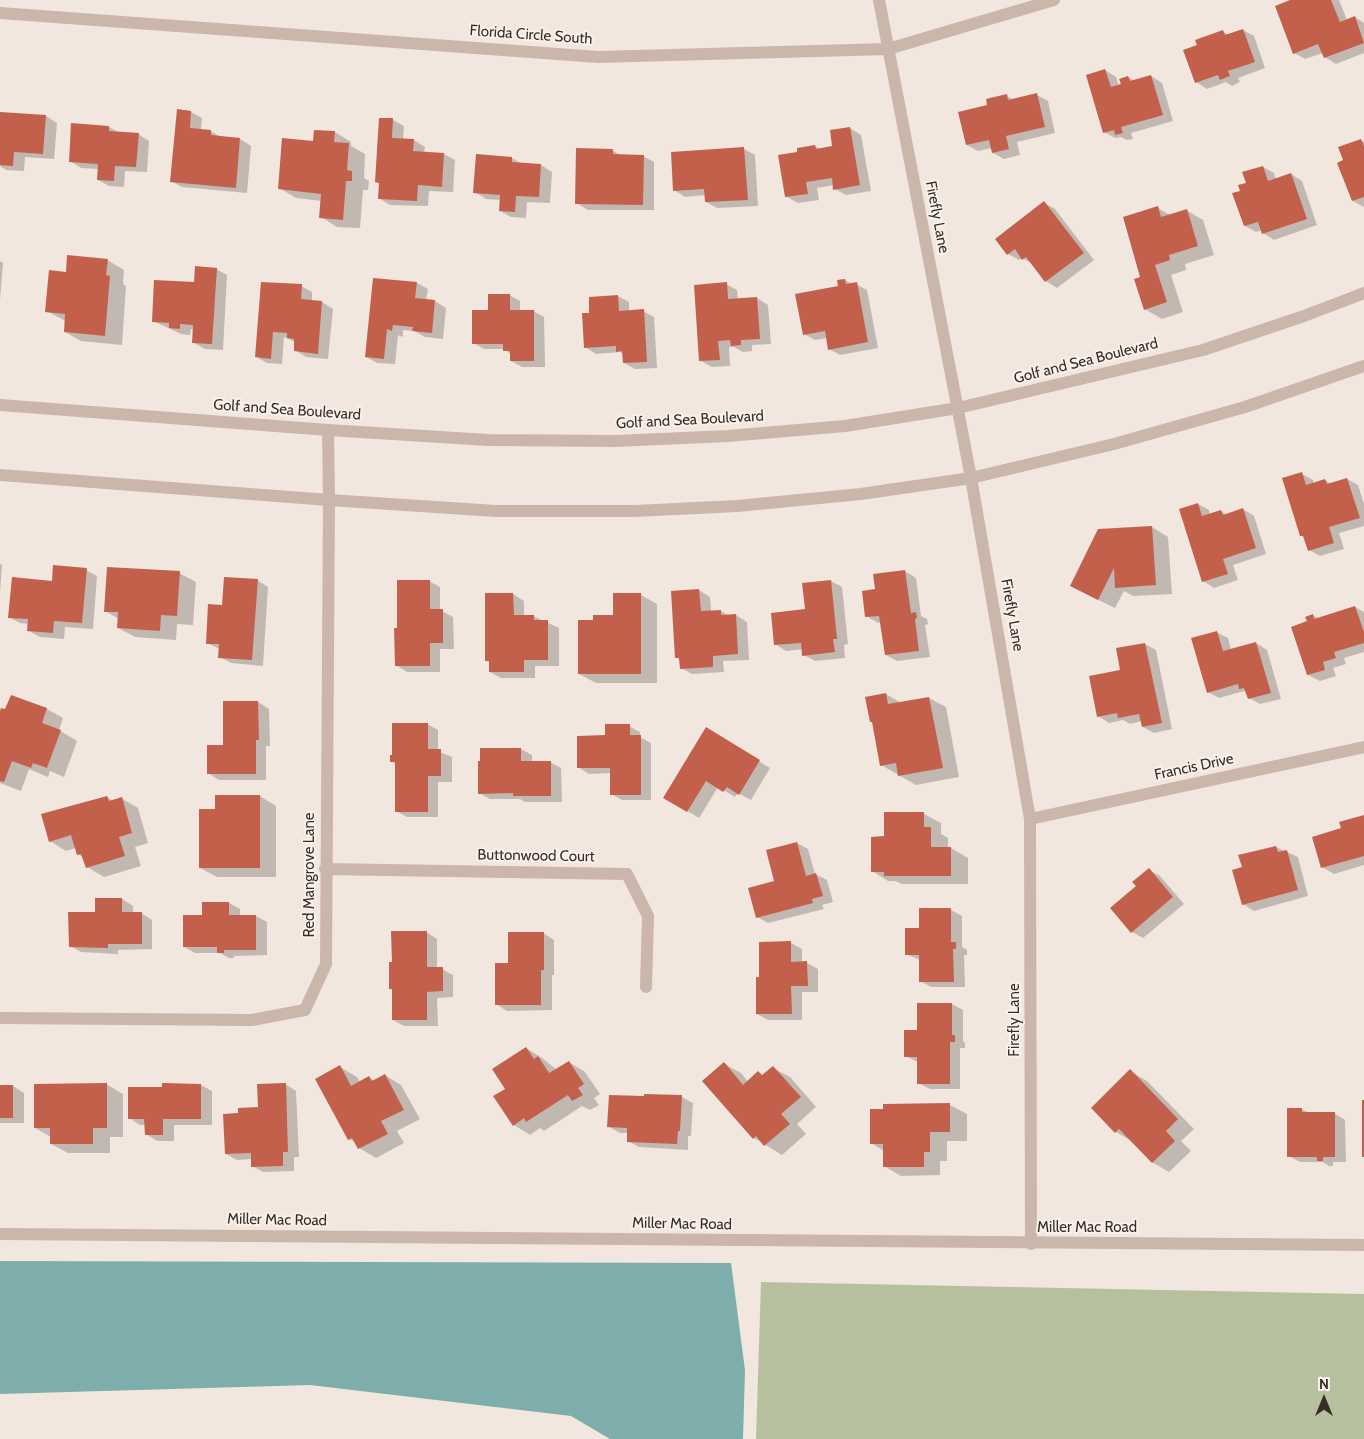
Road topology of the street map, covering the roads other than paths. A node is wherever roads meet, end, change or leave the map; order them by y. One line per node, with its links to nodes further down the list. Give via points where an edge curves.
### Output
1 (879, 0): 4 (street, Firefly Lane)
2 (1054, 0): 4 (street, Florida Circle South)
3 (0, 13): 4 (street, Florida Circle South, via 598,57)
4 (888, 49): 8 (street, Firefly Lane)
5 (1364, 293): 8 (street, Golf and Sea Boulevard, via 1203,350)
6 (1364, 366): 11 (street, via 1245,407 1114,444)
7 (0, 405): 9 (street, Golf and Sea Boulevard)
8 (958, 408): 9 (street, Golf and Sea Boulevard, via 845,426 616,441 488,440); 11 (street, Firefly Lane)
9 (328, 430): 12 (street, Red Mangrove Lane)
10 (0, 476): 12 (street)
11 (971, 478): 12 (street, via 861,494 736,506 635,510 496,510); 14 (street, Firefly Lane)
12 (329, 500): 15 (street, Red Mangrove Lane)
13 (1364, 747): 14 (street, Francis Drive)
14 (1030, 819): 19 (street, Firefly Lane)
15 (325, 869): 16 (street, Buttonwood Court, via 627,874 648,916); 17 (street, Red Mangrove Lane, via 326,964 305,1010 252,1020)
16 (646, 987)
17 (0, 1018)
18 (0, 1234): 19 (street, Miller Mac Road)
19 (1031, 1244): 20 (street, Miller Mac Road)
20 (1364, 1245)

